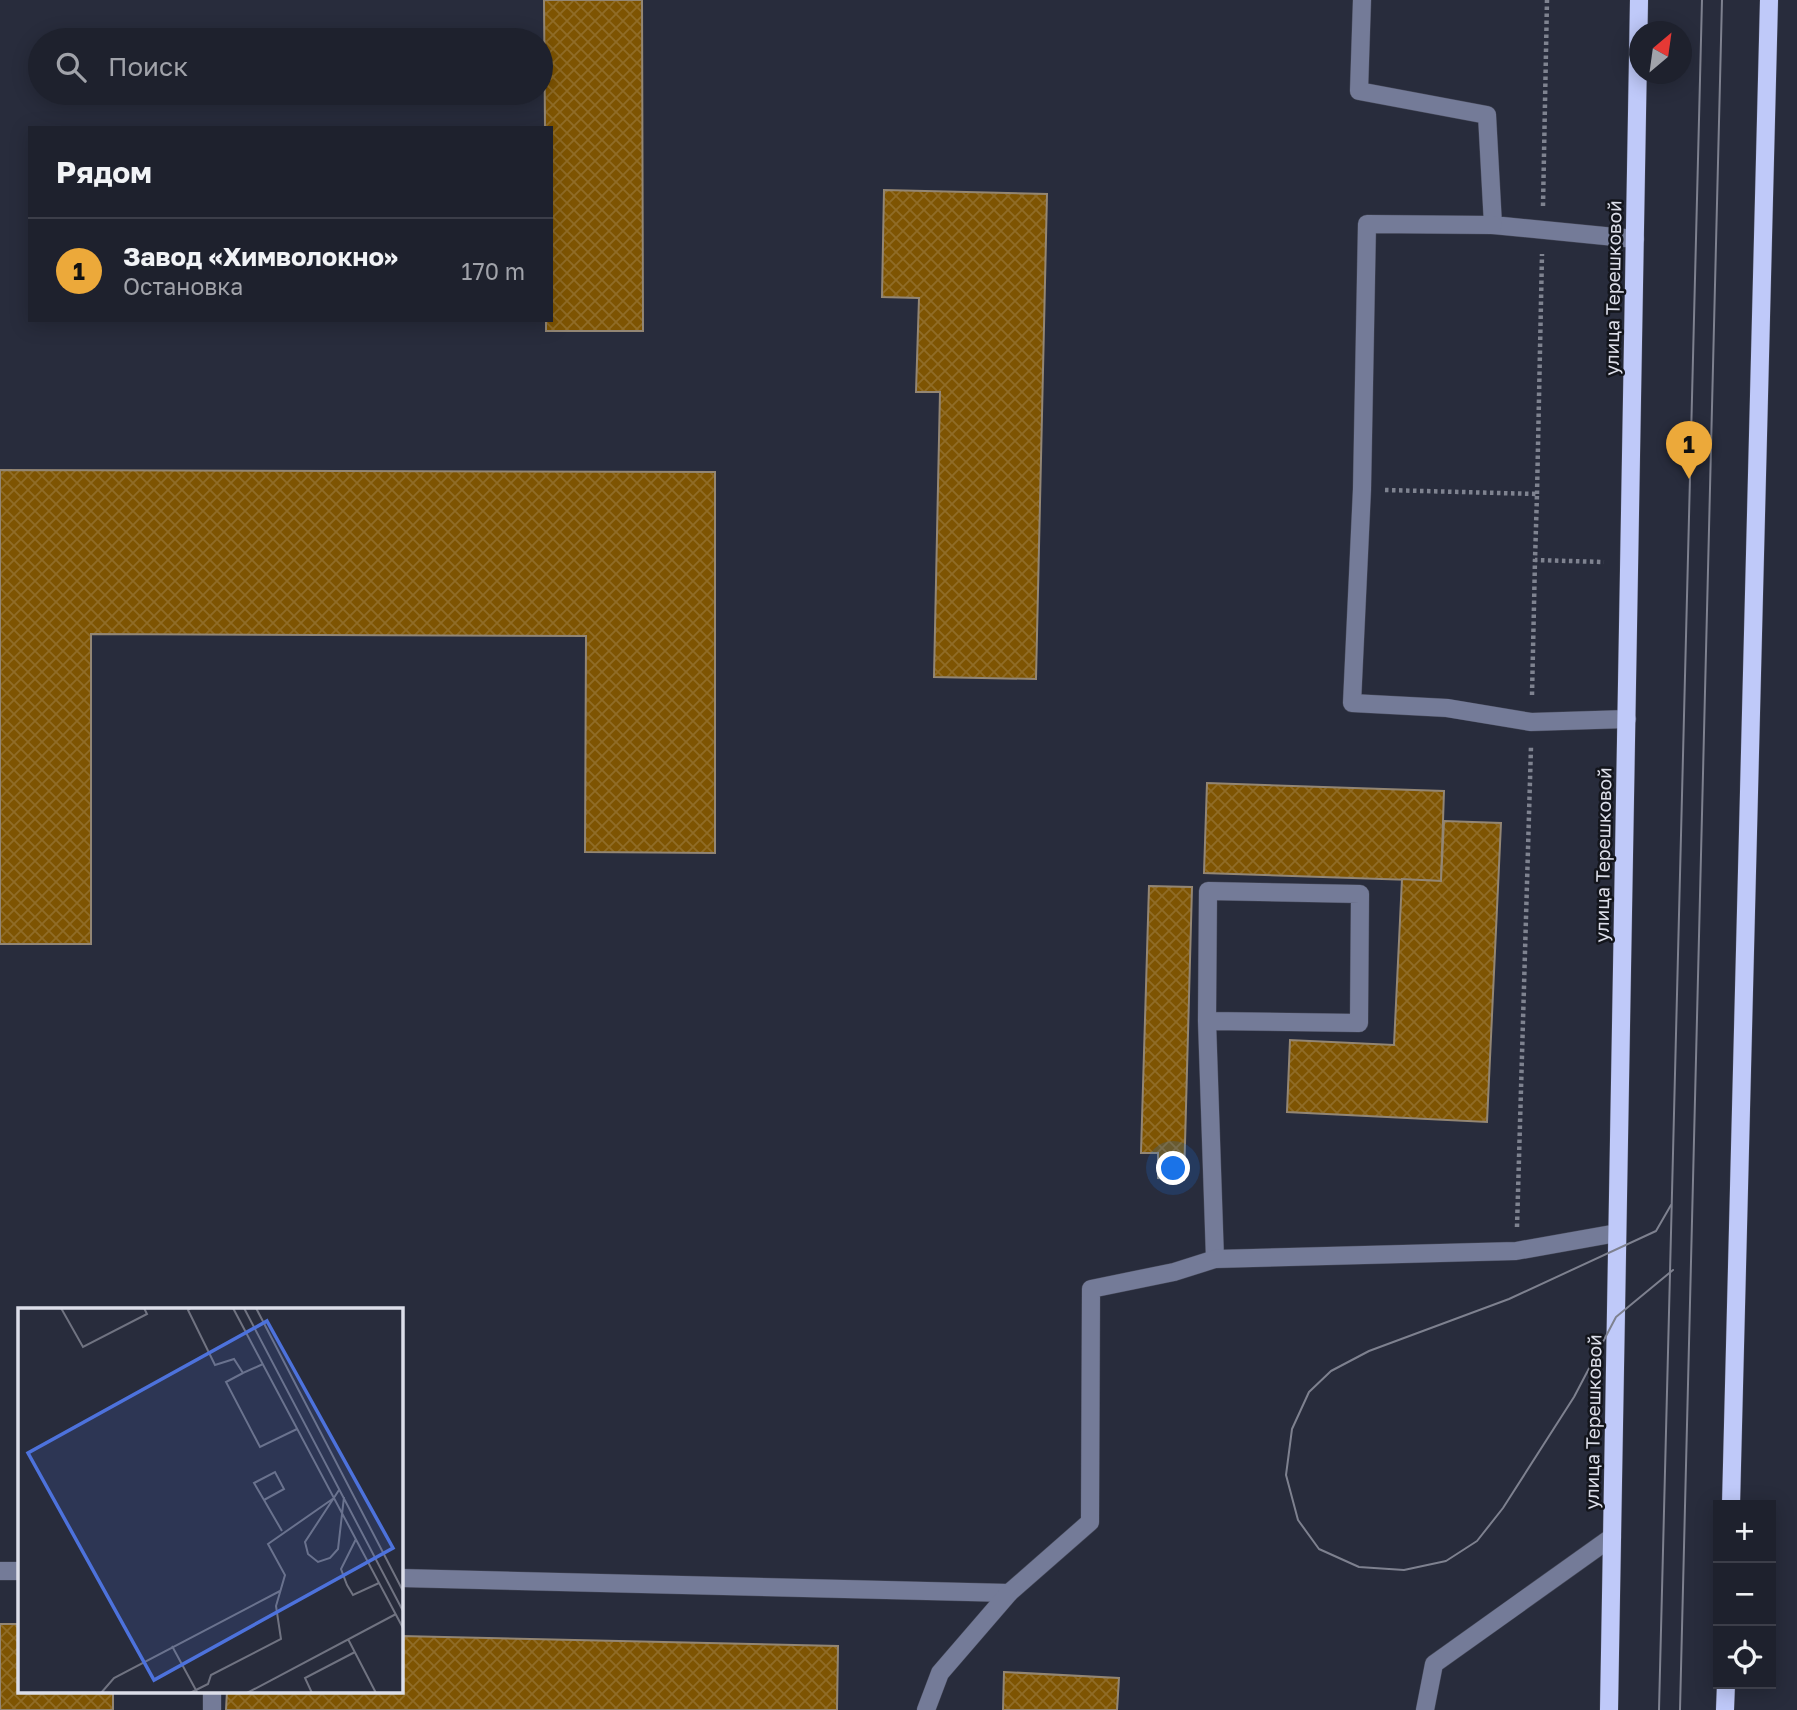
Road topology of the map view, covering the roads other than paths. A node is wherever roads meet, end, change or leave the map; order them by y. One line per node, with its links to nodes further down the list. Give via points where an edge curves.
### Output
1 (1362, 0): 4 (lane, via 1359,91 1487,115)
2 (1639, 0): 5 (main road, улица Терешковой)
3 (1769, 0): 10 (main road)
4 (1493, 225): 5 (lane); 6 (lane, via 1367,224 1352,703 1447,708 1531,722)
5 (1635, 239): 6 (main road, улица Терешковой)
6 (1627, 719): 8 (main road, улица Терешковой)
7 (1207, 1021): 7 (lane, via 1208,891 1360,894 1359,1023); 9 (lane)
8 (1618, 1233): 9 (lane, via 1516,1251); 11 (main road, улица Терешковой)
9 (1215, 1259): 15 (lane, via 1091,1289 1090,1522)
10 (1731, 1500)
11 (1612, 1537): 20 (lane, via 1434,1664); 21 (main road, улица Терешковой)
12 (0, 1571): 13 (lane)
13 (18, 1571)
14 (402, 1578): 15 (lane)
15 (1009, 1593): 19 (lane, via 940,1673)
16 (1726, 1689): 22 (main road)
17 (212, 1692): 18 (lane)
18 (212, 1710)
19 (926, 1710)
20 (1425, 1710)
21 (1609, 1710)
22 (1725, 1710)

